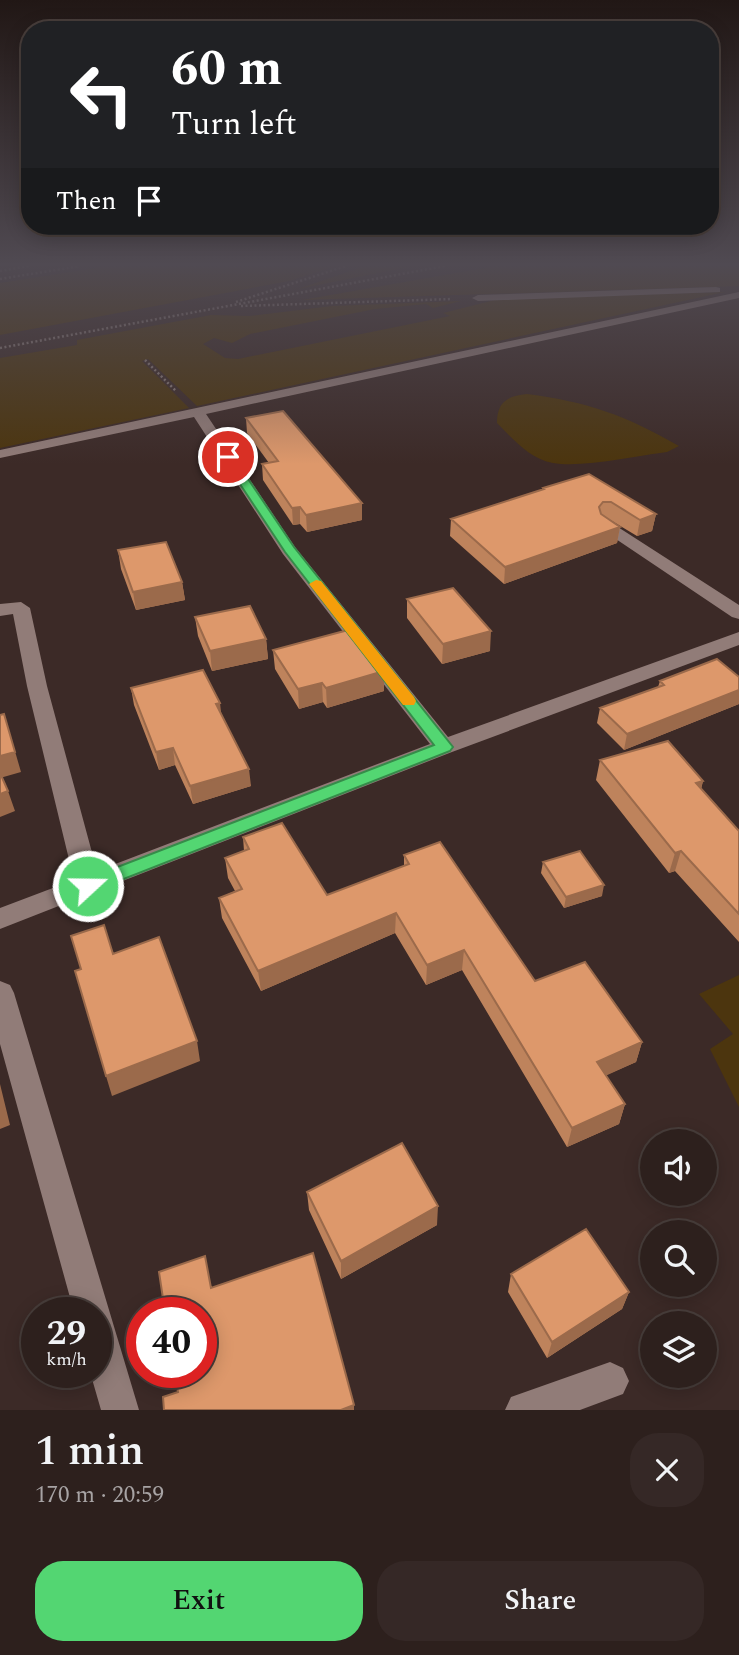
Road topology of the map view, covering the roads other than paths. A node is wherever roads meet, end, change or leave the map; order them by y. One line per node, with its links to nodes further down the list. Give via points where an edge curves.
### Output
1 (561, 332): 2 (street)
2 (197, 411): 3 (street); 8 (street, via 289,550)
3 (0, 454)
4 (607, 525): 6 (street)
5 (0, 610): 9 (street, via 21,608)
6 (739, 613)
7 (739, 638): 8 (street)
8 (444, 747): 9 (street)
9 (88, 886): 10 (street)
10 (0, 919)
11 (0, 993): 12 (street)
12 (88, 1297)
13 (610, 1381): 16 (street)
14 (112, 1382): 15 (street)
15 (120, 1410)
16 (524, 1410)

